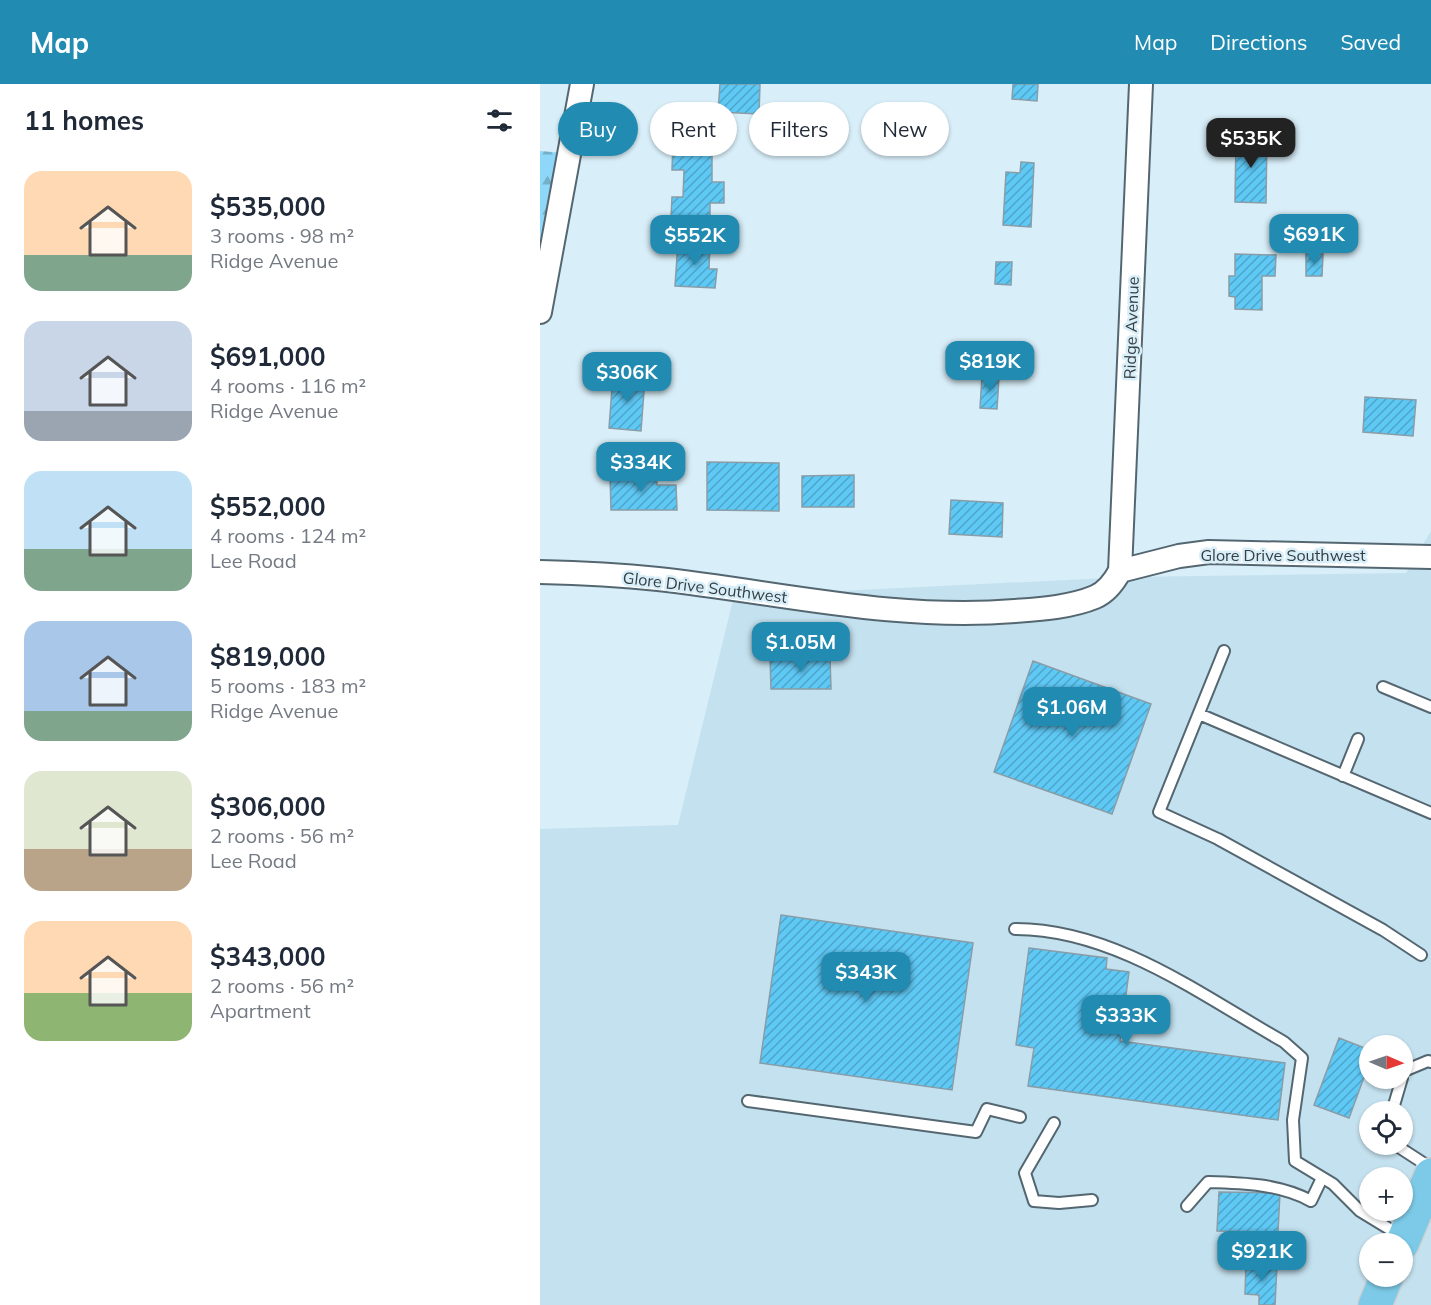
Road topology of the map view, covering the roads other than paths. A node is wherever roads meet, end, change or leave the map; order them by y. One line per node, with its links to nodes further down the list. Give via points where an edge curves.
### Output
1 (582, 84): 3 (street)
2 (1141, 84): 5 (street, Ridge Avenue)
3 (540, 312)
4 (1431, 557): 5 (street, Glore Drive Southwest, via 1209,552)
5 (1120, 572): 6 (street, Glore Drive Southwest, via 1111,586 1096,597 987,613 936,614 859,608 658,580)
6 (540, 573)
7 (1224, 651): 10 (lane)
8 (1383, 687): 9 (lane)
9 (1431, 707)
10 (1199, 714): 12 (lane); 15 (lane, via 1159,812 1218,839)
11 (1358, 739): 12 (lane)
12 (1343, 776): 13 (lane)
13 (1431, 813)
14 (1015, 929): 24 (lane, via 1044,929 1134,956 1284,1042 1302,1058 1293,1120 1295,1161)
15 (1421, 955)
16 (1431, 1062): 17 (lane)
17 (1413, 1067)
18 (748, 1101): 19 (lane, via 976,1132 987,1109)
19 (1020, 1117)
20 (1054, 1123): 25 (lane, via 1025,1173 1034,1201)
21 (1411, 1155): 22 (lane)
22 (1431, 1168)
23 (1431, 1174): 28 (main road)
24 (1322, 1178): 26 (lane, via 1311,1201 1293,1191 1208,1182); 27 (lane)
25 (1092, 1200)
26 (1187, 1206)
27 (1392, 1233)
28 (1406, 1233)
29 (1383, 1287): 30 (main road)
30 (1375, 1305)

